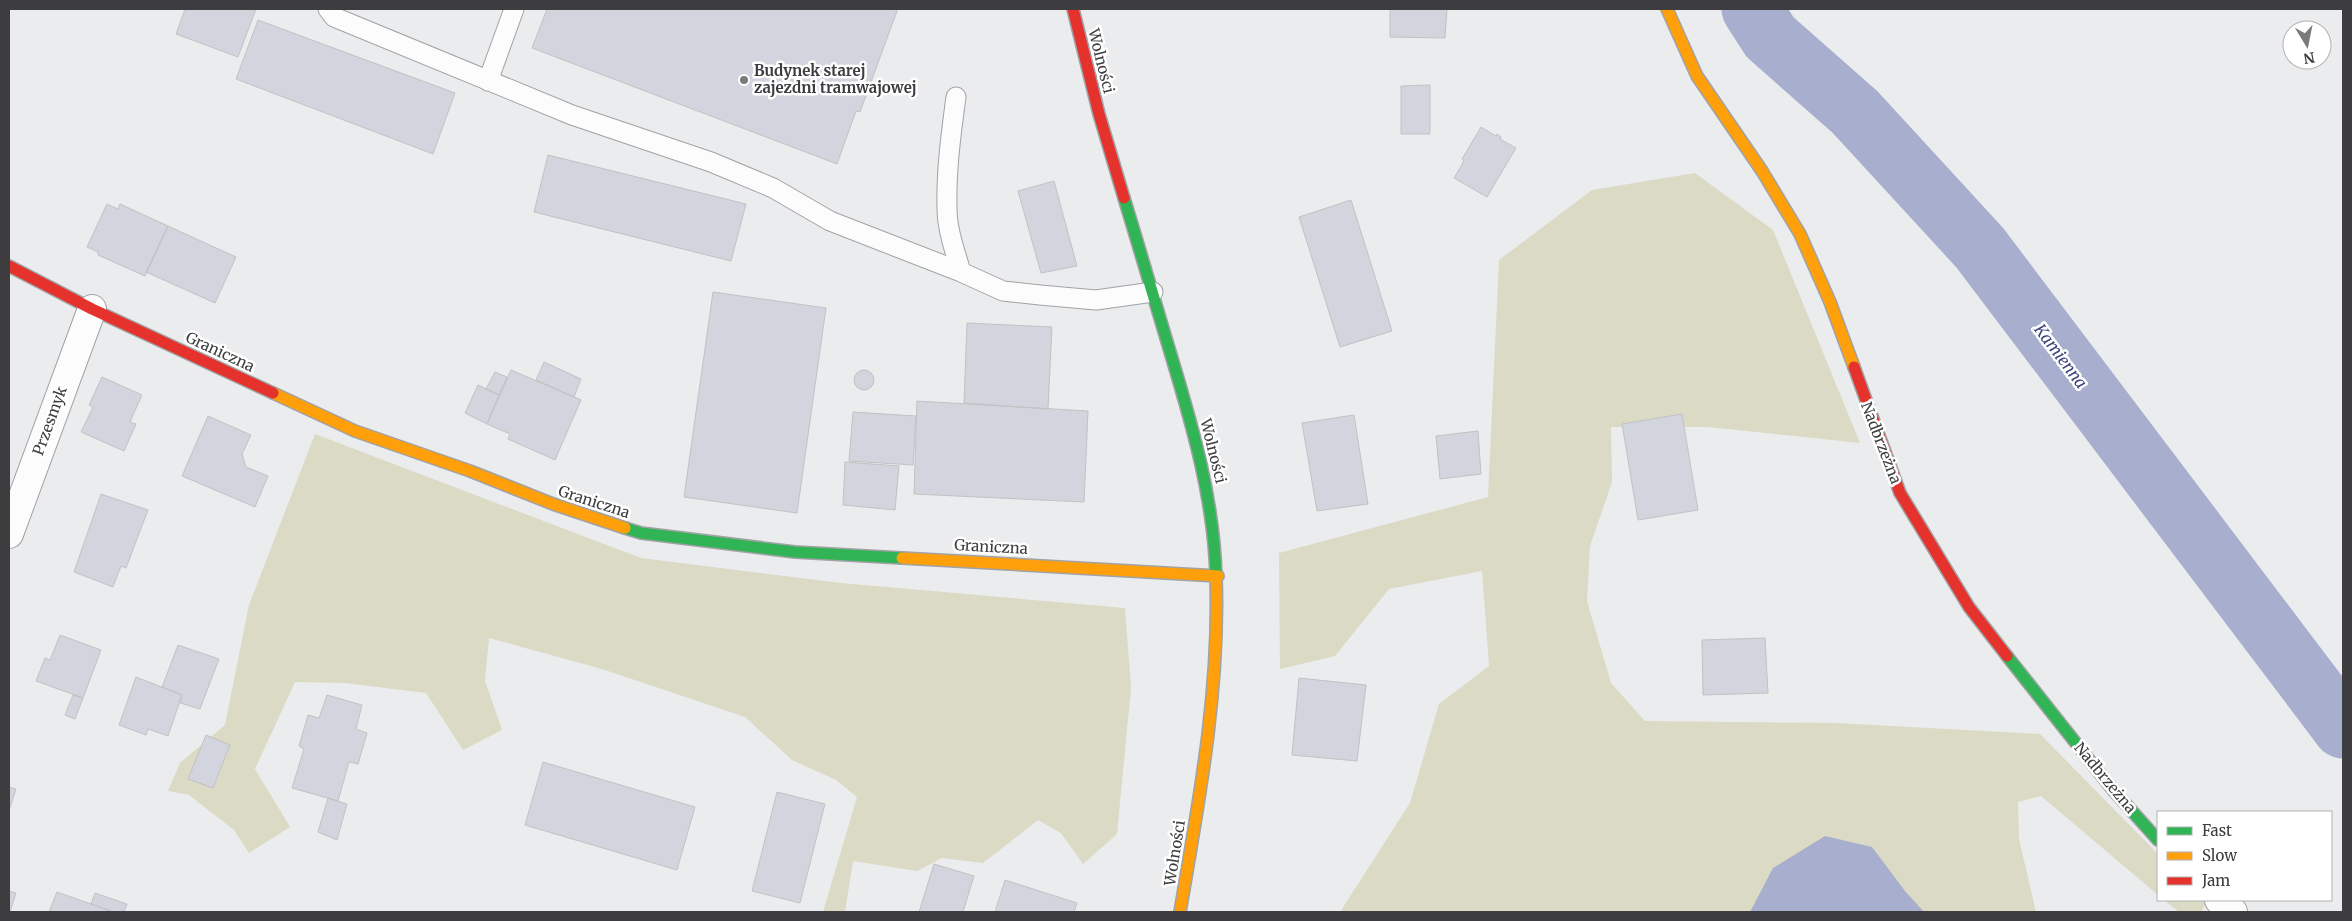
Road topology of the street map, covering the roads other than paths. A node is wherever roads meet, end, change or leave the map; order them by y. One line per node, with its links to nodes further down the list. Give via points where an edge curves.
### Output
1 (328, 9): 5 (lane, via 334,17)
2 (514, 9): 5 (lane)
3 (1073, 9): 9 (street, Wolności, via 1099,114)
4 (1667, 9): 13 (street, Nadbrzeżna, via 1698,76 1800,234 1830,302 1900,493 1935,554 1969,607 2113,790)
5 (488, 80): 8 (lane, via 572,115 711,162 773,188 830,221)
6 (956, 97): 8 (lane, via 947,209 951,240)
7 (9, 266): 10 (street, Graniczna)
8 (961, 272): 9 (lane, via 1003,291 1040,296 1096,300)
9 (1153, 292): 12 (street, Wolności, via 1206,485)
10 (92, 309): 11 (street, Przesmyk); 12 (street, Graniczna, via 355,431 470,470 552,504 641,533 795,552)
11 (9, 534)
12 (1218, 576): 15 (street, Wolności, via 1218,630 1209,740)
13 (2157, 839)
14 (2220, 901): 16 (street)
15 (1180, 912)
16 (2233, 912)

